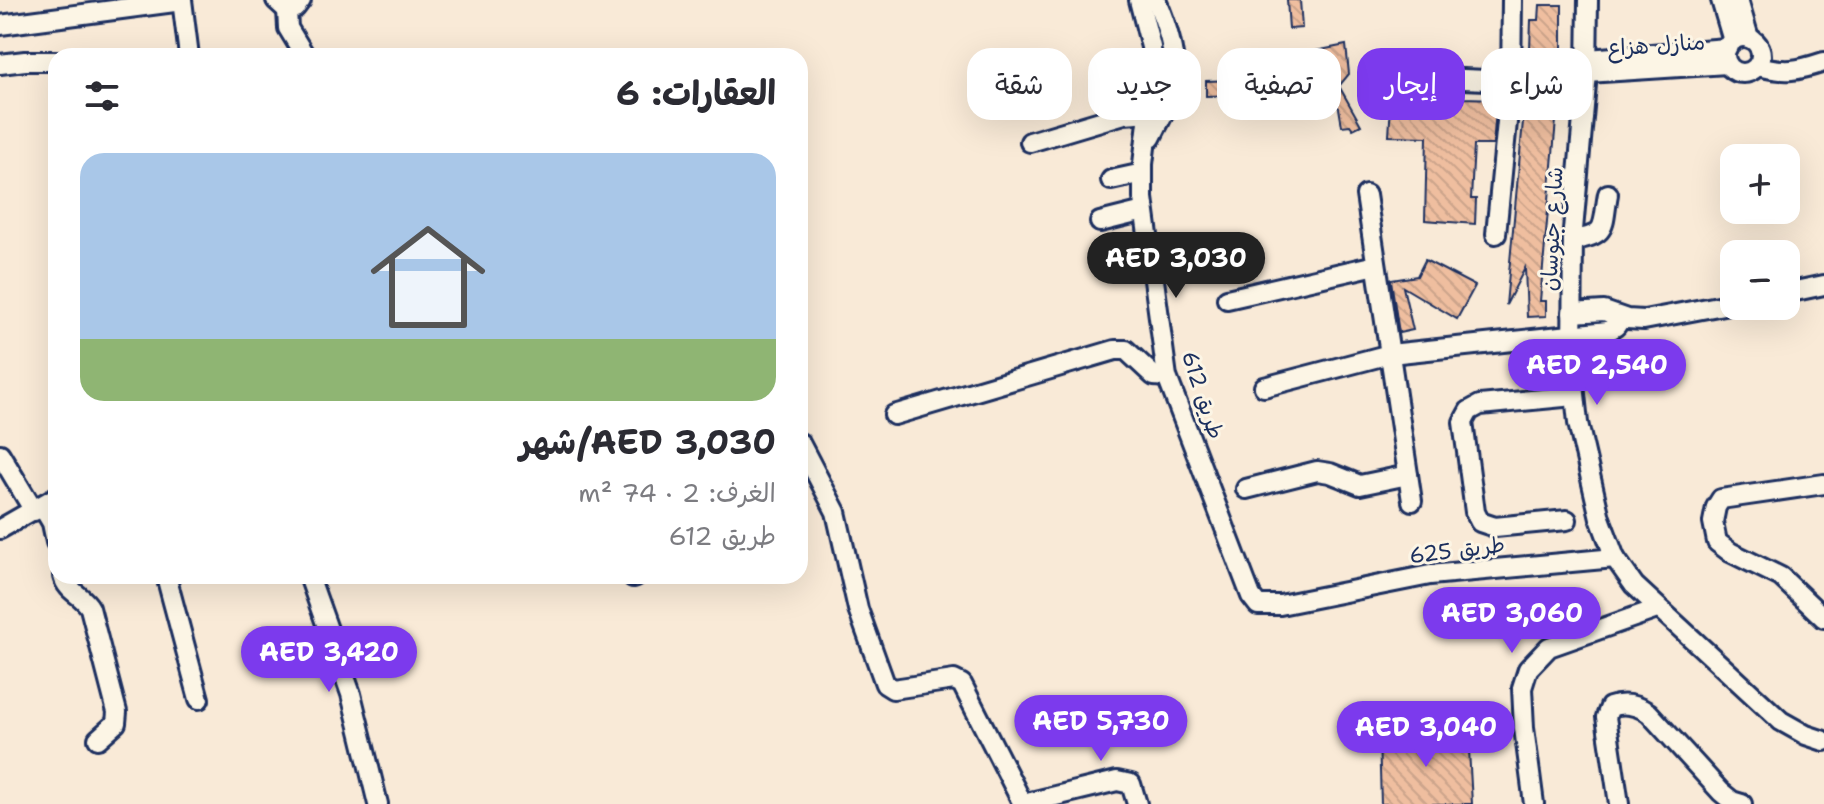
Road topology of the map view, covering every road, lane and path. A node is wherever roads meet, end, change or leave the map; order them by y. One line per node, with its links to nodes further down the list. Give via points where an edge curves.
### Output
1 (1139, 0): 12 (street, طريق 612)
2 (1156, 0): 26 (street, via 1170,40 1174,79)
3 (1512, 0): 13 (street)
4 (1588, 0): 14 (street, شارع جنوسان)
5 (1721, 0): 15 (street)
6 (1738, 0): 15 (street)
7 (182, 1): 9 (street); 10 (street)
8 (288, 3): 11 (street, via 288,28)
9 (0, 25)
10 (188, 48)
11 (300, 48)
12 (1151, 48)
13 (1512, 48)
14 (1587, 48)
15 (1734, 48): 19 (street, منازل هزاع); 20 (street, via 1761,50); 20 (street, منازل هزاع, via 1732,70 1743,74)
16 (48, 61): 18 (street)
17 (1824, 62): 20 (street, via 1792,72)
18 (0, 64)
19 (1592, 64)
20 (1758, 66)
21 (1103, 120): 25 (street)
22 (1149, 120): 26 (street, طريق 612)
23 (1507, 120): 33 (street)
24 (1583, 120): 34 (street, شارع جنوسان)
25 (1030, 142)
26 (1144, 154): 27 (street, طريق 612)
27 (1143, 173): 28 (street); 31 (street, طريق 612)
28 (1111, 180)
29 (1608, 194): 34 (street, via 1599,232)
30 (1366, 195): 35 (street)
31 (1144, 211): 32 (street); 44 (street, طريق 612)
32 (1100, 222)
33 (1496, 234)
34 (1573, 240): 40 (street, شارع جنوسان)
35 (1376, 265): 38 (street); 43 (street)
36 (1821, 283): 37 (street)
37 (1800, 289)
38 (1227, 299)
39 (1720, 306): 41 (street, via 1644,320)
40 (1572, 313): 41 (street, via 1604,311); 42 (street, شارع جنوسان)
41 (1621, 318): 42 (street, via 1608,331)
42 (1571, 333): 43 (street); 46 (street, شارع جنوسان)
43 (1390, 354): 45 (street); 50 (street)
44 (1167, 377): 47 (street, via 1154,376 1126,350 1115,350); 61 (street, طريق 612)
45 (1264, 387)
46 (1574, 396): 55 (street, via 1480,405 1463,422 1480,522 1495,527); 57 (street, شارع جنوسان, via 1600,518)
47 (894, 415)
48 (0, 454): 54 (street)
49 (808, 458): 68 (street, via 836,512 858,609 885,684 893,689 954,680 962,684)
50 (1408, 475): 52 (street, via 1360,485 1317,471); 53 (street)
51 (1824, 484): 63 (street, via 1721,499 1713,522 1717,542 1781,577)
52 (1246, 489)
53 (1412, 501)
54 (44, 505): 56 (street)
55 (1567, 520)
56 (0, 529)
57 (1615, 558): 61 (street, طريق 625, via 1430,575); 62 (street, شارع جنوسان)
58 (65, 584): 65 (street, via 90,608 117,712 116,723)
59 (168, 584): 64 (street)
60 (312, 584): 67 (street, via 351,694)
61 (1258, 605)
62 (1657, 609): 66 (street, شارع جنوسان, via 1781,721); 70 (street, via 1549,647 1528,669 1522,688)
63 (1824, 618)
64 (199, 699)
65 (98, 739)
66 (1824, 741)
67 (378, 804)
68 (1023, 804): 69 (street, via 1117,781 1131,784)
69 (1137, 804)
70 (1534, 804)
71 (1619, 804): 72 (street, via 1606,717 1610,707 1624,704 1649,713)
72 (1738, 804)

